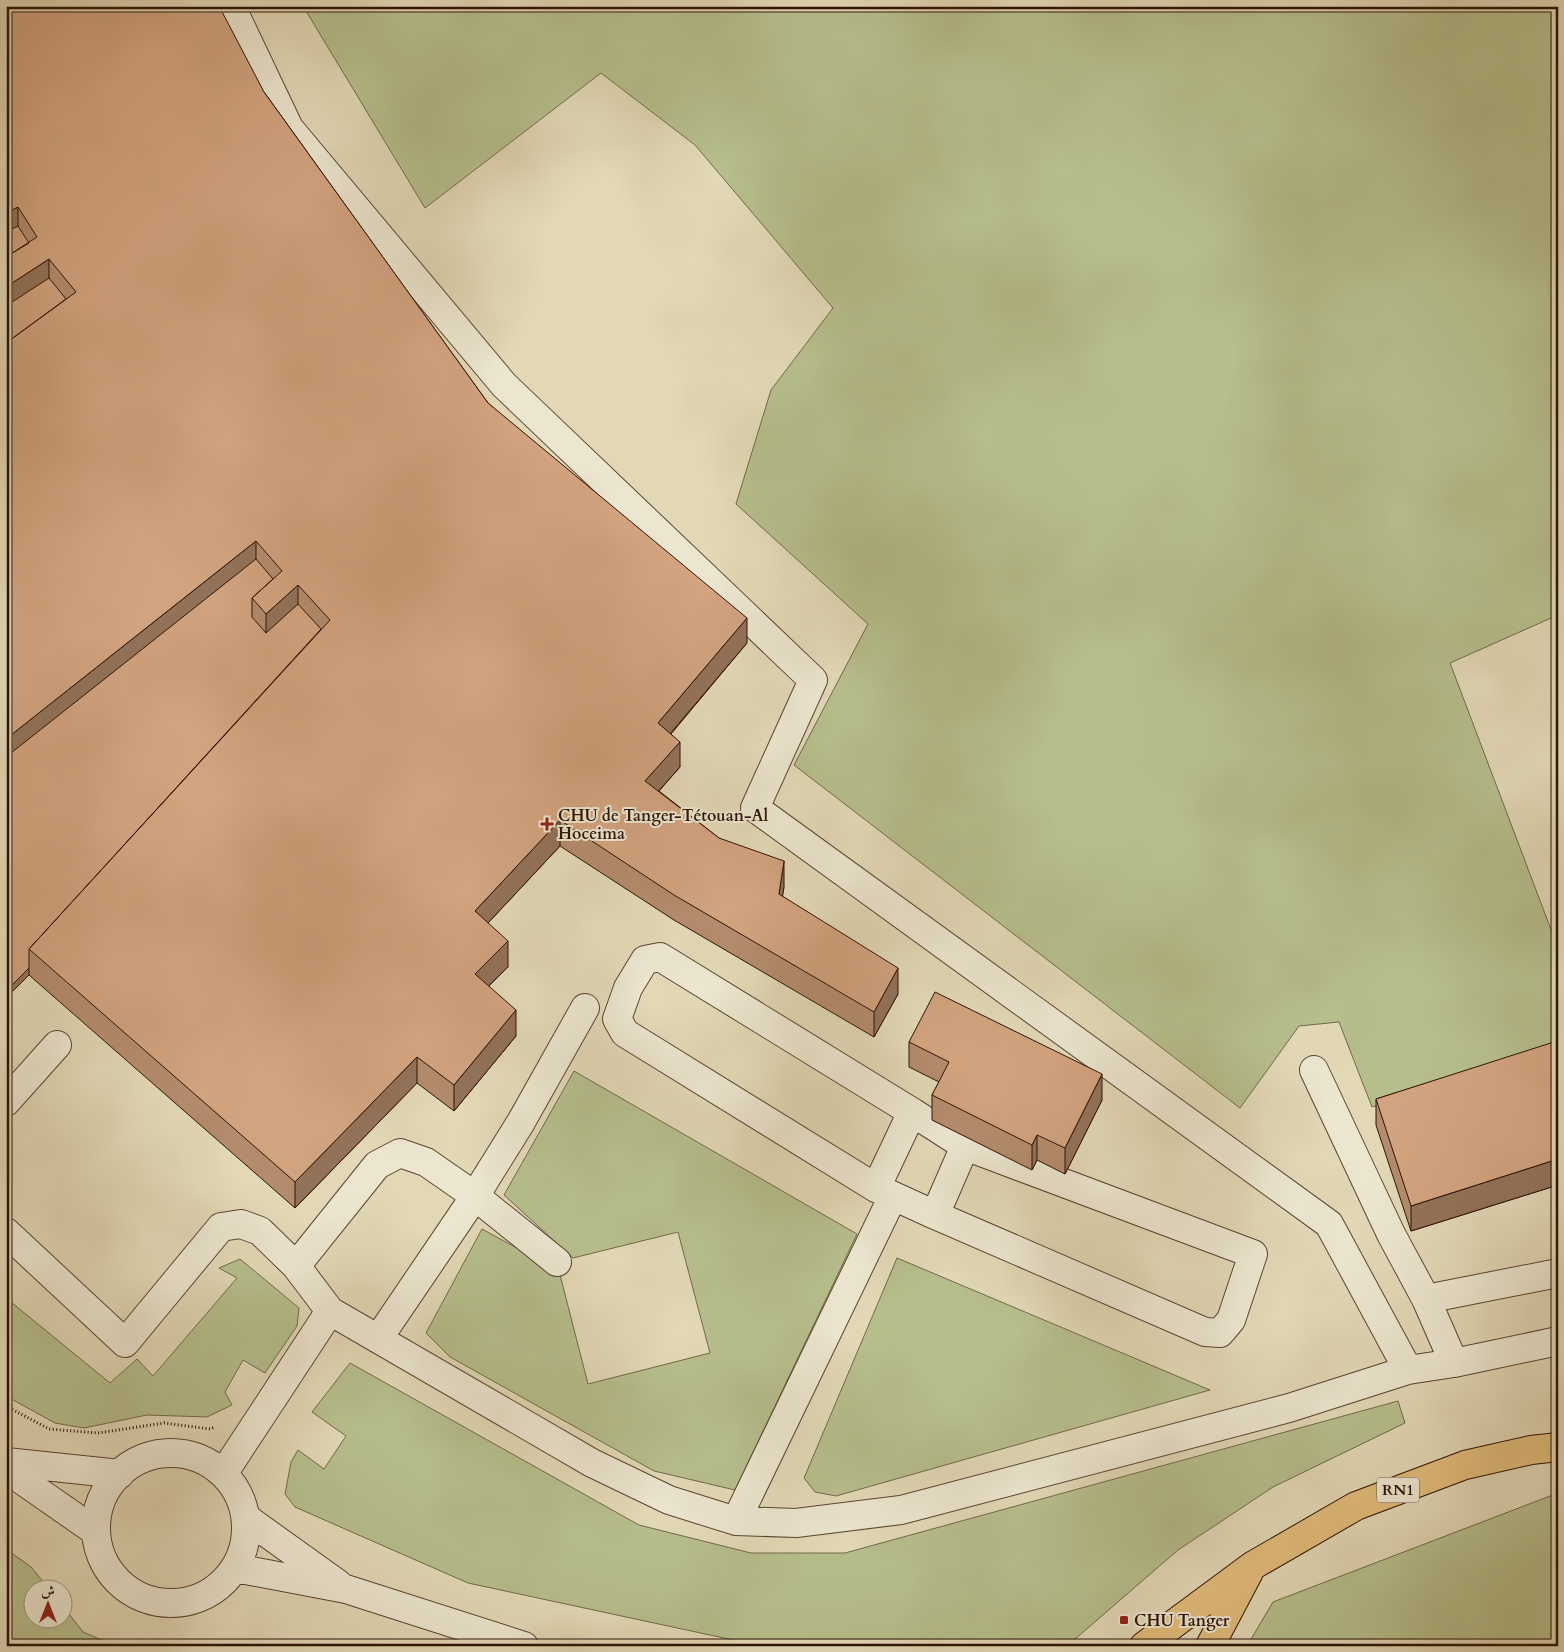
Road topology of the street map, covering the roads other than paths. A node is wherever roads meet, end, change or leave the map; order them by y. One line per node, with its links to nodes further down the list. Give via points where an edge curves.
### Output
1 (230, 6): 20 (street, via 289,128 504,385 813,680 755,808 1329,1224)
2 (585, 1008): 9 (street)
3 (57, 1044): 5 (street)
4 (1314, 1070): 15 (street, via 1391,1234)
5 (6, 1102)
6 (912, 1112): 7 (street); 8 (street); 8 (street, via 660,957 644,960 628,988 617,1019 625,1033)
7 (965, 1146): 10 (street); 10 (street, via 1253,1254 1231,1320 1220,1333 1205,1332)
8 (884, 1192): 10 (street); 27 (street)
9 (475, 1196): 12 (street); 13 (street, via 426,1162 400,1153 377,1165); 17 (street)
10 (935, 1215)
11 (6, 1232): 13 (street, via 125,1343 221,1227 241,1224 260,1231)
12 (557, 1262)
13 (296, 1266): 16 (street)
14 (1558, 1273): 15 (street)
15 (1426, 1299): 19 (street)
16 (330, 1311): 17 (street); 25 (street)
17 (378, 1339): 27 (street, via 592,1463 669,1500)
18 (1558, 1341): 19 (street)
19 (1454, 1363): 20 (street)
20 (1408, 1370): 27 (street, via 1280,1410 901,1510 796,1523)
21 (1558, 1447): 29 (main road, RN1, via 1465,1465 1356,1506)
22 (6, 1462): 24 (street)
23 (6, 1469): 28 (street)
24 (120, 1474): 25 (street, via 128,1466 151,1456 177,1453 202,1460); 28 (street, via 109,1484 97,1506)
25 (223, 1474): 26 (street, via 238,1494)
26 (246, 1518): 30 (street, via 245,1544); 31 (street)
27 (736, 1521)
28 (95, 1531): 30 (street, via 100,1554 112,1575 129,1591 151,1601 175,1603 199,1598 220,1584)
29 (1252, 1566): 33 (main road, RN1); 34 (main road)
30 (235, 1568): 31 (street)
31 (346, 1589): 32 (street)
32 (524, 1646)
33 (1144, 1646)
34 (1210, 1646)

